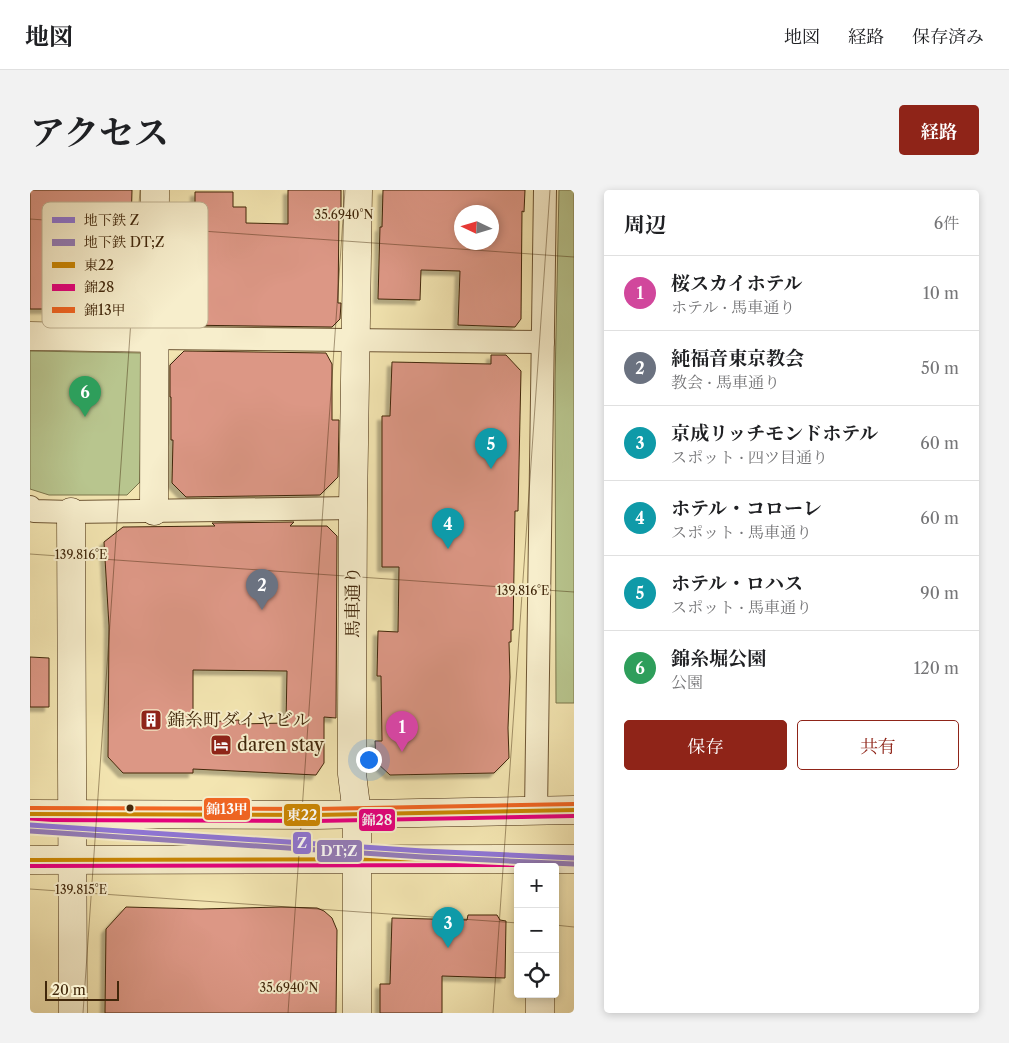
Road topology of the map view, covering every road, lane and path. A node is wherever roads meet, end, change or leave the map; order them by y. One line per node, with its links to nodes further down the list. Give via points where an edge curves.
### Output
1 (358, 190): 6 (street, 馬車通り)
2 (545, 190): 7 (street)
3 (155, 328): 5 (street)
4 (30, 336): 5 (street)
5 (155, 338): 6 (street); 10 (street)
6 (356, 340): 7 (street); 9 (street, 馬車通り)
7 (543, 342): 13 (street)
8 (30, 507): 11 (street, via 34,511)
9 (353, 508): 10 (street); 15 (street, 馬車通り, via 352,774)
10 (154, 511): 11 (street)
11 (71, 512): 16 (street)
12 (574, 810): 13 (street)
13 (536, 811): 15 (street)
14 (30, 814): 16 (street)
15 (357, 814): 16 (street); 20 (street, 馬車通り)
16 (72, 815): 19 (street)
17 (574, 859): 21 (street)
18 (30, 860): 19 (street)
19 (72, 860): 20 (street); 23 (street)
20 (357, 860): 21 (street); 24 (street, 馬車通り)
21 (542, 863)
22 (540, 998): 25 (street)
23 (73, 1013)
24 (357, 1013)
25 (540, 1013)

